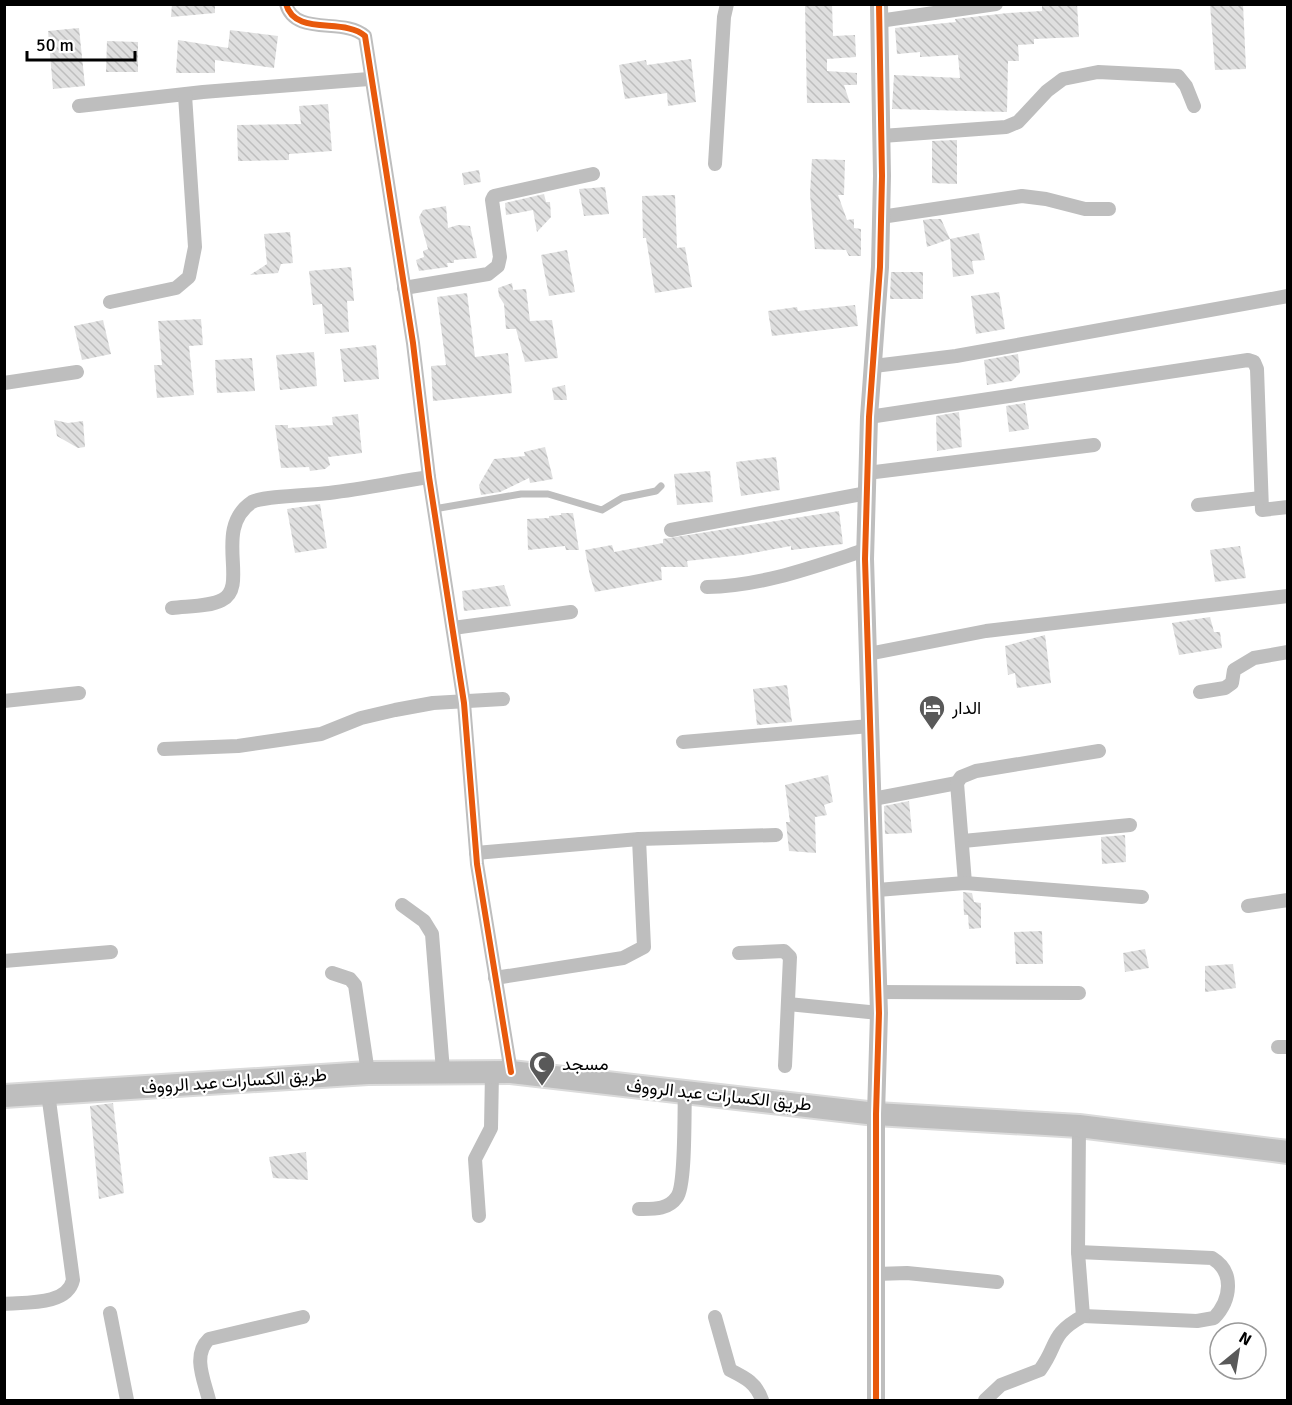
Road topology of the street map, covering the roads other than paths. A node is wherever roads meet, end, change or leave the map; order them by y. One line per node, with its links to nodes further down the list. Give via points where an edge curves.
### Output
1 (286, 4): 5 (street, via 288,14 298,21 359,31 365,36)
2 (727, 4): 10 (street)
3 (996, 4): 4 (street)
4 (879, 13): 9 (street)
5 (369, 79): 6 (street); 14 (street)
6 (185, 95): 7 (street); 16 (street, via 195,247 189,277 176,288)
7 (79, 106)
8 (1194, 106): 9 (street, via 1178,76 1098,72 1063,79 1018,122 1006,127)
9 (882, 136): 13 (street)
10 (716, 164)
11 (593, 174): 14 (street, via 494,196 498,266 488,274)
12 (1109, 209): 13 (street, via 1085,209 1022,196)
13 (881, 217): 17 (street)
14 (404, 288): 23 (street)
15 (1287, 296): 17 (street, via 956,356)
16 (110, 302)
17 (874, 366): 20 (street)
18 (76, 372): 19 (street)
19 (4, 383)
20 (869, 417): 22 (street); 26 (street, via 1248,360 1257,369)
21 (1094, 445): 22 (street)
22 (867, 473): 25 (street)
23 (429, 477): 29 (street); 34 (street, via 332,493 255,500 244,509 231,534 231,593 221,601)
24 (662, 486): 29 (lane, via 614,501 602,510 548,494 521,494)
25 (867, 493): 30 (street); 31 (street)
26 (1261, 498): 27 (street); 28 (street, via 1262,510)
27 (1197, 505)
28 (1287, 507)
29 (434, 509): 36 (street)
30 (671, 530)
31 (865, 550): 32 (street, via 748,584); 38 (street)
32 (707, 586)
33 (1287, 596): 38 (street, via 986,631)
34 (172, 608)
35 (571, 612): 36 (street)
36 (453, 628): 43 (street)
37 (1287, 652): 39 (street, via 1254,658 1234,670 1232,683 1225,688)
38 (868, 654): 44 (street)
39 (1200, 692)
40 (79, 693): 42 (street)
41 (503, 699): 43 (street)
42 (4, 701)
43 (464, 703): 46 (street, via 433,703 395,710 321,734 238,746); 54 (street)
44 (870, 726): 45 (street); 49 (street)
45 (682, 742)
46 (164, 749)
47 (1099, 751): 48 (street, via 976,771)
48 (957, 783): 49 (street); 53 (street)
49 (873, 799): 56 (street)
50 (1130, 825): 53 (street)
51 (776, 835): 52 (street)
52 (639, 839): 54 (street); 65 (street, via 644,948 623,958)
53 (963, 841): 55 (street)
54 (476, 853): 65 (street)
55 (965, 883): 56 (street); 57 (street)
56 (877, 890): 66 (street)
57 (1142, 897)
58 (1287, 900): 60 (street)
59 (402, 905): 71 (street, via 424,921 432,933)
60 (1248, 906)
61 (111, 952): 63 (street)
62 (738, 953): 68 (street, via 784,951 790,957)
63 (4, 962)
64 (332, 973): 73 (street, via 350,979 355,985)
65 (495, 978): 72 (street)
66 (879, 992): 67 (street); 69 (street)
67 (1079, 993)
68 (788, 1004): 69 (street); 70 (street)
69 (879, 1013): 77 (street)
70 (786, 1066)
71 (443, 1071): 72 (main road, طريق الكسارات عبد الرووف); 73 (main road, طريق الكسارات عبد الرووف)
72 (501, 1072): 74 (main road, طريق الكسارات عبد الرووف); 81 (street, via 491,1128 475,1159)
73 (368, 1073): 75 (main road, طريق الكسارات عبد الرووف)
74 (685, 1090): 77 (main road, طريق الكسارات عبد الرووف); 80 (street, via 678,1197 663,1209)
75 (48, 1093): 76 (main road, طريق الكسارات عبد الرووف); 85 (street, via 73,1280 61,1297)
76 (4, 1096)
77 (876, 1114): 78 (main road, طريق الكسارات عبد الرووف); 83 (street)
78 (1079, 1126): 79 (main road, طريق الكسارات عبد الرووف); 82 (street)
79 (1287, 1152)
80 (639, 1209)
81 (479, 1216)
82 (1078, 1252): 87 (street); 87 (street, via 1212,1258 1227,1273 1228,1295 1214,1318 1197,1321)
83 (876, 1274): 84 (street, via 907,1273); 93 (street)
84 (997, 1282)
85 (4, 1304)
86 (110, 1313): 90 (street)
87 (1083, 1316): 94 (street, via 1066,1326 1054,1341 1040,1370 1001,1385)
88 (303, 1317): 91 (street, via 209,1339 201,1346 199,1356)
89 (715, 1317): 92 (street, via 730,1370 750,1380)
90 (127, 1401)
91 (209, 1401)
92 (762, 1401)
93 (876, 1401)
94 (985, 1401)

